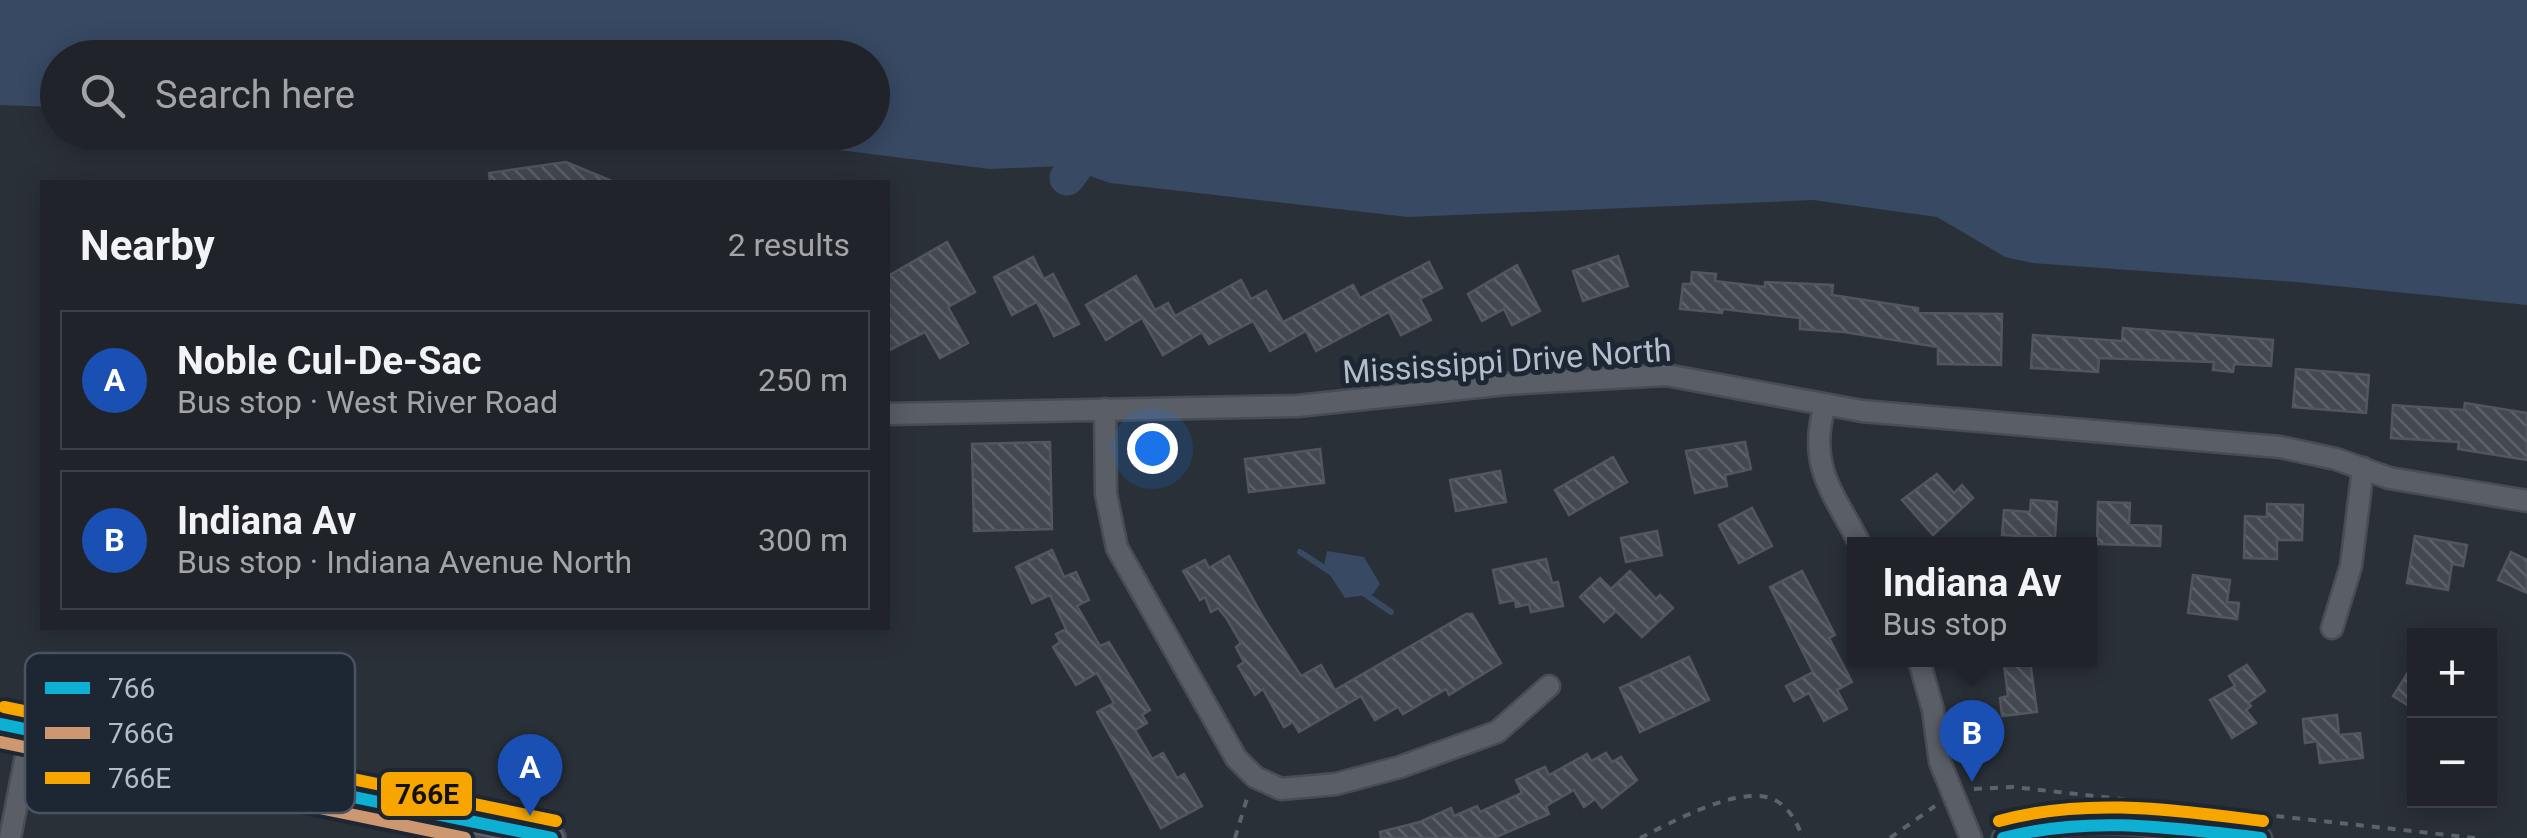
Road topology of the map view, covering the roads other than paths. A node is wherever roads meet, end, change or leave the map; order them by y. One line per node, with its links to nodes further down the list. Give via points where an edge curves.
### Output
1 (1825, 404): 2 (street, Mississippi Drive North, via 1666,375 1297,406); 4 (street, Mississippi Drive North, via 2280,448); 6 (street, via 1820,464)
2 (1105, 409): 3 (street, Mississippi Drive North); 9 (street, via 1106,494 1118,548 1236,758 1255,777 1280,789 1336,784 1400,767 1497,732)
3 (890, 414)
4 (2364, 468): 5 (street, Mississippi Drive North, via 2388,478); 7 (street, via 2352,566)
5 (2527, 501)
6 (1856, 537)
7 (2332, 628)
8 (1921, 667): 16 (street, via 1940,762)
9 (1548, 686)
10 (0, 724): 11 (main road)
11 (25, 729)
12 (25, 757): 14 (street)
13 (355, 797): 15 (main road)
14 (10, 838)
15 (552, 838)
16 (1971, 838)
17 (2003, 838): 18 (street, via 2081,823)
18 (2261, 838)

